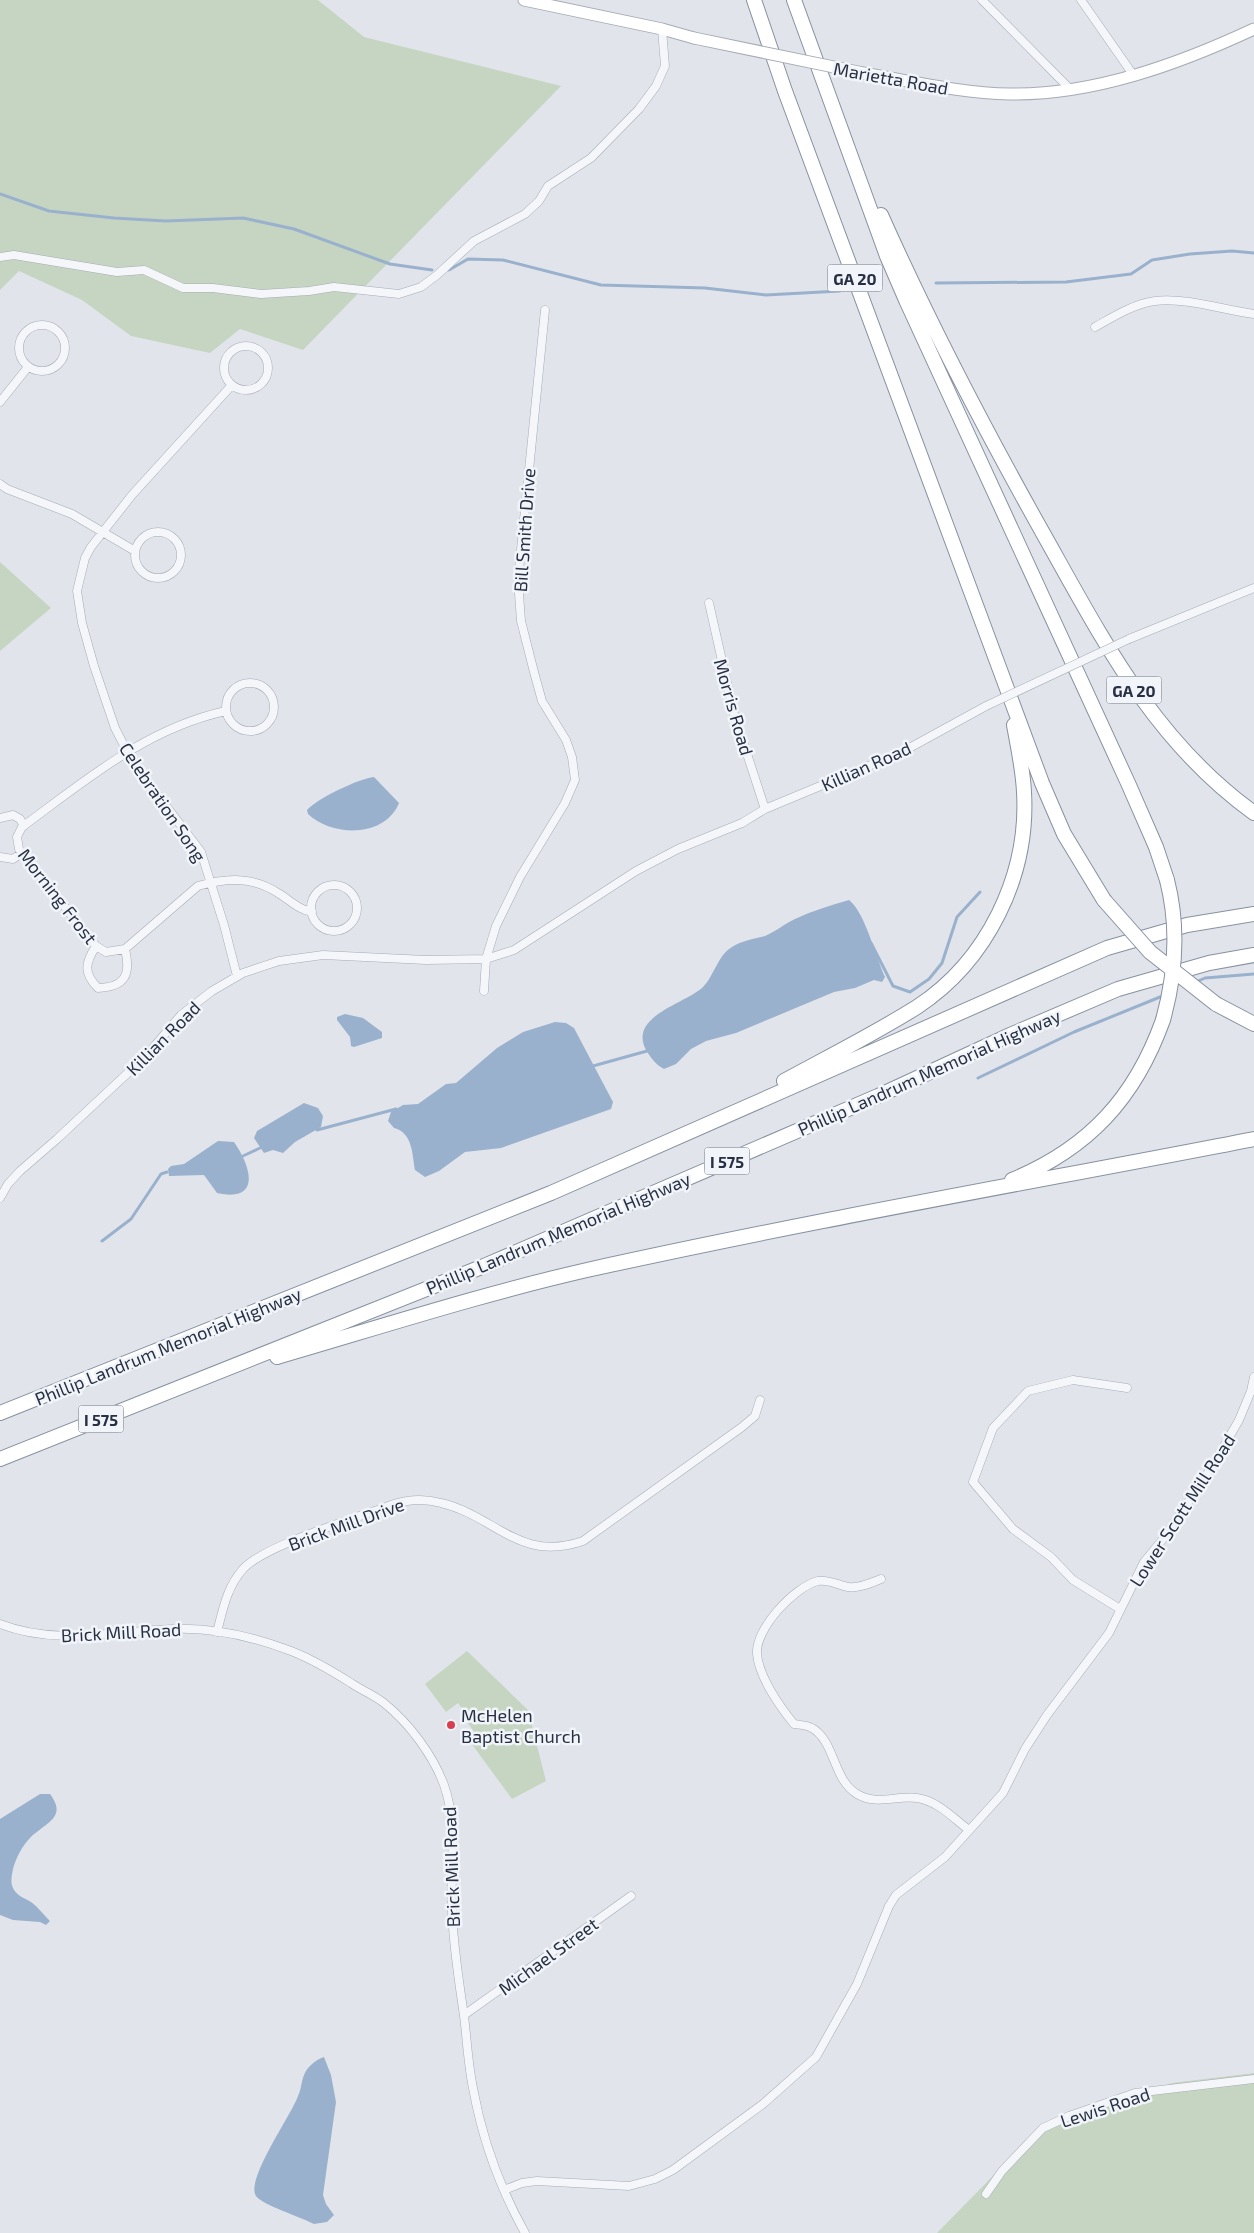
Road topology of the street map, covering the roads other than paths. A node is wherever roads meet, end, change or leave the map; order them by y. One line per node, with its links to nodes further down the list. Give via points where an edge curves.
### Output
1 (524, 0): 6 (street, Marietta Road)
2 (754, 0): 23 (highway, GA 20)
3 (794, 0): 10 (highway, GA 20)
4 (982, 0): 9 (street)
5 (1081, 0): 8 (street)
6 (662, 29): 9 (street, Marietta Road, bridge, via 954,90 1043,93); 11 (street, via 665,66 656,86 639,109 591,158 548,186 525,214 474,241 437,276 408,293 334,286 261,294 183,288 144,270 117,272 14,255)
7 (1254, 29): 8 (street, Marietta Road)
8 (1134, 76): 9 (street, Marietta Road)
9 (1069, 88)
10 (830, 98): 27 (highway, GA 20, via 938,339 1104,642 1169,736 1220,787); 44 (highway, bridge, via 898,282 1156,847 1168,880 1174,916 1173,979 1163,1020 1139,1073 1104,1120 1056,1159)
11 (0, 257)
12 (545, 310): 38 (street, Bill Smith Drive, via 518,580 521,621 542,701 554,718 572,757 575,780 565,803 520,877 496,926)
13 (1254, 314): 14 (street, via 1155,301)
14 (1095, 327)
15 (28, 367): 15 (street, via 41,372 60,364 65,351 59,332 47,326 27,330 19,349); 17 (street)
16 (232, 385): 16 (street, via 248,390 263,382 268,366 259,351 243,346 228,354 224,370); 19 (street, Celebration Song, via 132,495)
17 (0, 402)
18 (0, 484): 19 (street, via 72,514)
19 (102, 533): 20 (street); 25 (street, Celebration Song, via 85,558 77,591 94,666 115,728)
20 (135, 551): 20 (street, via 136,564 141,571 157,579 174,572 181,556 174,539 158,532 142,538)
21 (1254, 588): 26 (street, Killian Road, bridge, via 1129,639 986,706 902,752)
22 (709, 603): 26 (street, Morris Road, via 734,714)
23 (1010, 702): 41 (highway, GA 20, bridge, via 1064,834 1104,900 1150,952 1187,983 1216,1004); 42 (highway, via 1024,794 1022,835 1008,892 981,943 947,984 916,1007)
24 (226, 712): 24 (street, via 234,725 256,730 269,721 273,706 262,686 247,683 228,696); 25 (street, via 200,717 164,731)
25 (128, 753): 29 (street, via 104,766); 32 (street, Celebration Song, via 148,784 202,852)
26 (765, 809): 38 (street, Killian Road, via 742,823 678,849 636,871 514,950)
27 (1254, 813)
28 (0, 818): 29 (street, via 13,815)
29 (24, 826): 30 (street, Morning Frost, via 17,836)
30 (22, 853): 31 (street, via 13,859); 35 (street, Morning Frost)
31 (0, 858)
32 (212, 882): 33 (street, via 238,879 257,882 278,892 301,910); 36 (street, via 198,886); 39 (street, Celebration Song)
33 (312, 912): 33 (street, via 321,926 338,930 353,921 357,904 348,889 330,885 316,894)
34 (1254, 914): 42 (highway, Phillip Landrum Memorial Highway / I 575, via 1187,925 1107,948)
35 (96, 946): 36 (street, Morning Frost, via 106,952); 36 (street, via 87,964 88,979 98,988 113,988 124,979 128,972)
36 (125, 949)
37 (1254, 955): 47 (highway, Phillip Landrum Memorial Highway / I 575, via 1209,963 1118,989 541,1242)
38 (486, 959): 39 (street, Killian Road, via 323,955 279,961); 40 (street)
39 (237, 976): 45 (street, Killian Road, via 181,1015 146,1056 20,1171)
40 (484, 991)
41 (1254, 1024)
42 (714, 1120): 50 (highway, Phillip Landrum Memorial Highway / I 575, via 551,1193)
43 (1254, 1139): 44 (highway)
44 (991, 1190): 47 (highway, via 587,1270 490,1294)
45 (0, 1198)
46 (1254, 1377): 53 (street, Lower Scott Mill Road, via 1239,1420 1212,1467 1144,1562)
47 (202, 1379): 51 (highway, Phillip Landrum Memorial Highway / I 575)
48 (1127, 1388): 53 (street, via 1073,1380 1028,1391 993,1428 973,1482 1013,1529 1051,1557 1073,1580)
49 (760, 1400): 55 (street, Brick Mill Drive, via 755,1416 742,1427 583,1541 567,1547 544,1548 515,1539 443,1503 406,1501 334,1525 261,1556 234,1580)
50 (0, 1413)
51 (0, 1459)
52 (881, 1579): 56 (street, via 849,1587 818,1581 801,1589 764,1629 757,1653 764,1674 781,1709 794,1724 811,1726 820,1733 844,1780 856,1794 875,1801 916,1798 936,1804)
53 (1120, 1609): 56 (street, Lower Scott Mill Road, via 1109,1632 1026,1749 1003,1794)
54 (0, 1624): 55 (street, Brick Mill Road, via 24,1631 82,1637 174,1629)
55 (217, 1632): 58 (street, Brick Mill Road, via 293,1652 334,1672 383,1702 407,1726 432,1760 448,1798 452,1836 452,1910)
56 (968, 1830): 60 (street, Lower Scott Mill Road, via 932,1869 896,1896 876,1934 857,1984 816,2057 763,2104 673,2170 648,2182 629,2186 537,2181)
57 (630, 1896): 58 (street, Michael Street)
58 (464, 2015): 60 (street, Brick Mill Road, via 480,2122)
59 (1254, 2079): 61 (street, Lewis Road, via 1136,2093 1069,2116 1043,2128 1002,2171)
60 (504, 2190): 62 (street, Brick Mill Road)
61 (986, 2194)
62 (525, 2233)

